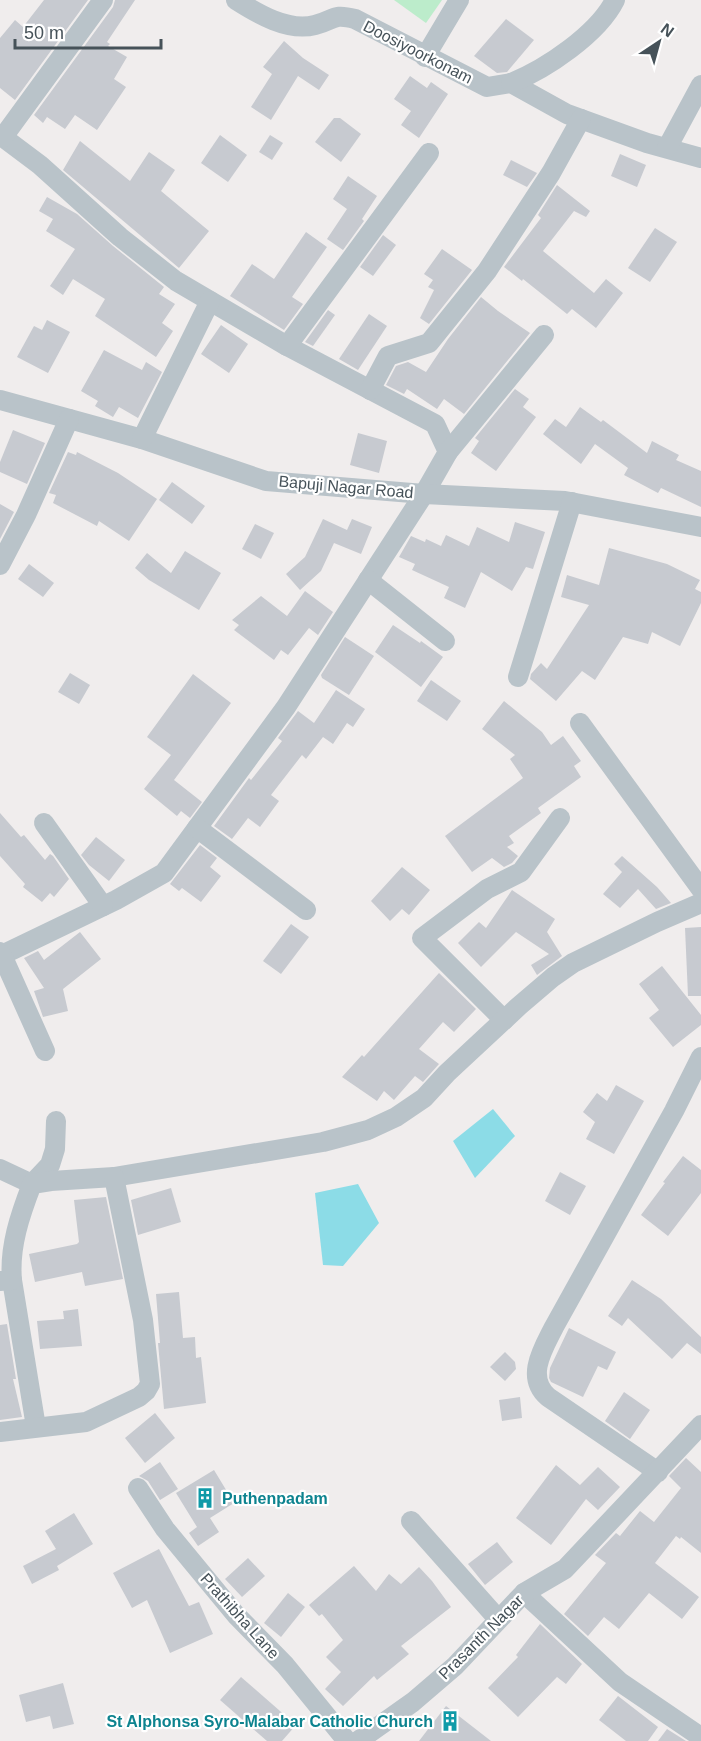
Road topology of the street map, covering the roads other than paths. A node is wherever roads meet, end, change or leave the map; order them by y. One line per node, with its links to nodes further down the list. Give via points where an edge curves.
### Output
1 (103, 0): 9 (street)
2 (236, 0): 5 (street, Doosiyoorkonam, via 292,27 314,26 341,15 348,17)
3 (459, 0): 5 (street)
4 (615, 0): 6 (street, via 565,52)
5 (425, 57): 6 (street, Doosiyoorkonam, via 487,87)
6 (511, 84): 8 (street, Doosiyoorkonam)
7 (701, 85): 10 (street)
8 (581, 119): 10 (street, Doosiyoorkonam); 16 (street, via 487,271 429,343 388,356)
9 (1, 136): 13 (street, via 40,165 120,237)
10 (667, 148): 12 (street, Doosiyoorkonam)
11 (429, 153): 15 (street)
12 (701, 158)
13 (210, 301): 15 (street); 19 (street)
14 (544, 335): 20 (street)
15 (287, 346): 16 (street)
16 (370, 390): 20 (street, via 435,424)
17 (0, 400): 18 (street, Bapuji Nagar Road)
18 (69, 418): 19 (street, Bapuji Nagar Road); 24 (street)
19 (142, 439): 21 (street, Bapuji Nagar Road, via 266,481)
20 (448, 452): 21 (street)
21 (424, 494): 22 (street, Bapuji Nagar Road); 25 (street)
22 (572, 502): 23 (street, Bapuji Nagar Road); 27 (street)
23 (701, 527)
24 (0, 565)
25 (369, 580): 26 (street); 31 (street, via 286,707)
26 (445, 641)
27 (518, 677)
28 (580, 723): 32 (street)
29 (560, 818): 37 (street, via 521,872 487,889 422,938)
30 (45, 823): 34 (street)
31 (197, 828): 34 (street, via 164,873); 35 (street)
32 (701, 889)
33 (701, 903): 37 (street, via 573,963)
34 (103, 906): 36 (street)
35 (306, 910)
36 (1, 954): 38 (street)
37 (504, 1020): 42 (street, via 424,1098 368,1130 323,1142)
38 (45, 1051)
39 (701, 1057): 48 (street, via 554,1328 539,1358 536,1374 538,1385 548,1397)
40 (56, 1121): 43 (street, via 50,1165)
41 (0, 1169): 43 (street)
42 (114, 1177): 43 (street); 46 (street, via 142,1320 150,1384 138,1397 86,1422)
43 (32, 1184): 44 (street, via 19,1218)
44 (6, 1281): 46 (street)
45 (701, 1425): 48 (street, Prasanth Nagar)
46 (36, 1426): 47 (street)
47 (0, 1432)
48 (658, 1472): 51 (street, Prasanth Nagar, via 566,1569)
49 (138, 1488): 54 (street, Prathibha Lane, via 165,1529 236,1615 285,1665)
50 (411, 1521): 52 (street)
51 (524, 1593): 52 (street, Prasanth Nagar); 53 (street, via 620,1682)
52 (498, 1619): 55 (street, Prasanth Nagar, via 455,1666)
53 (701, 1737)
54 (347, 1741)
55 (358, 1741)

